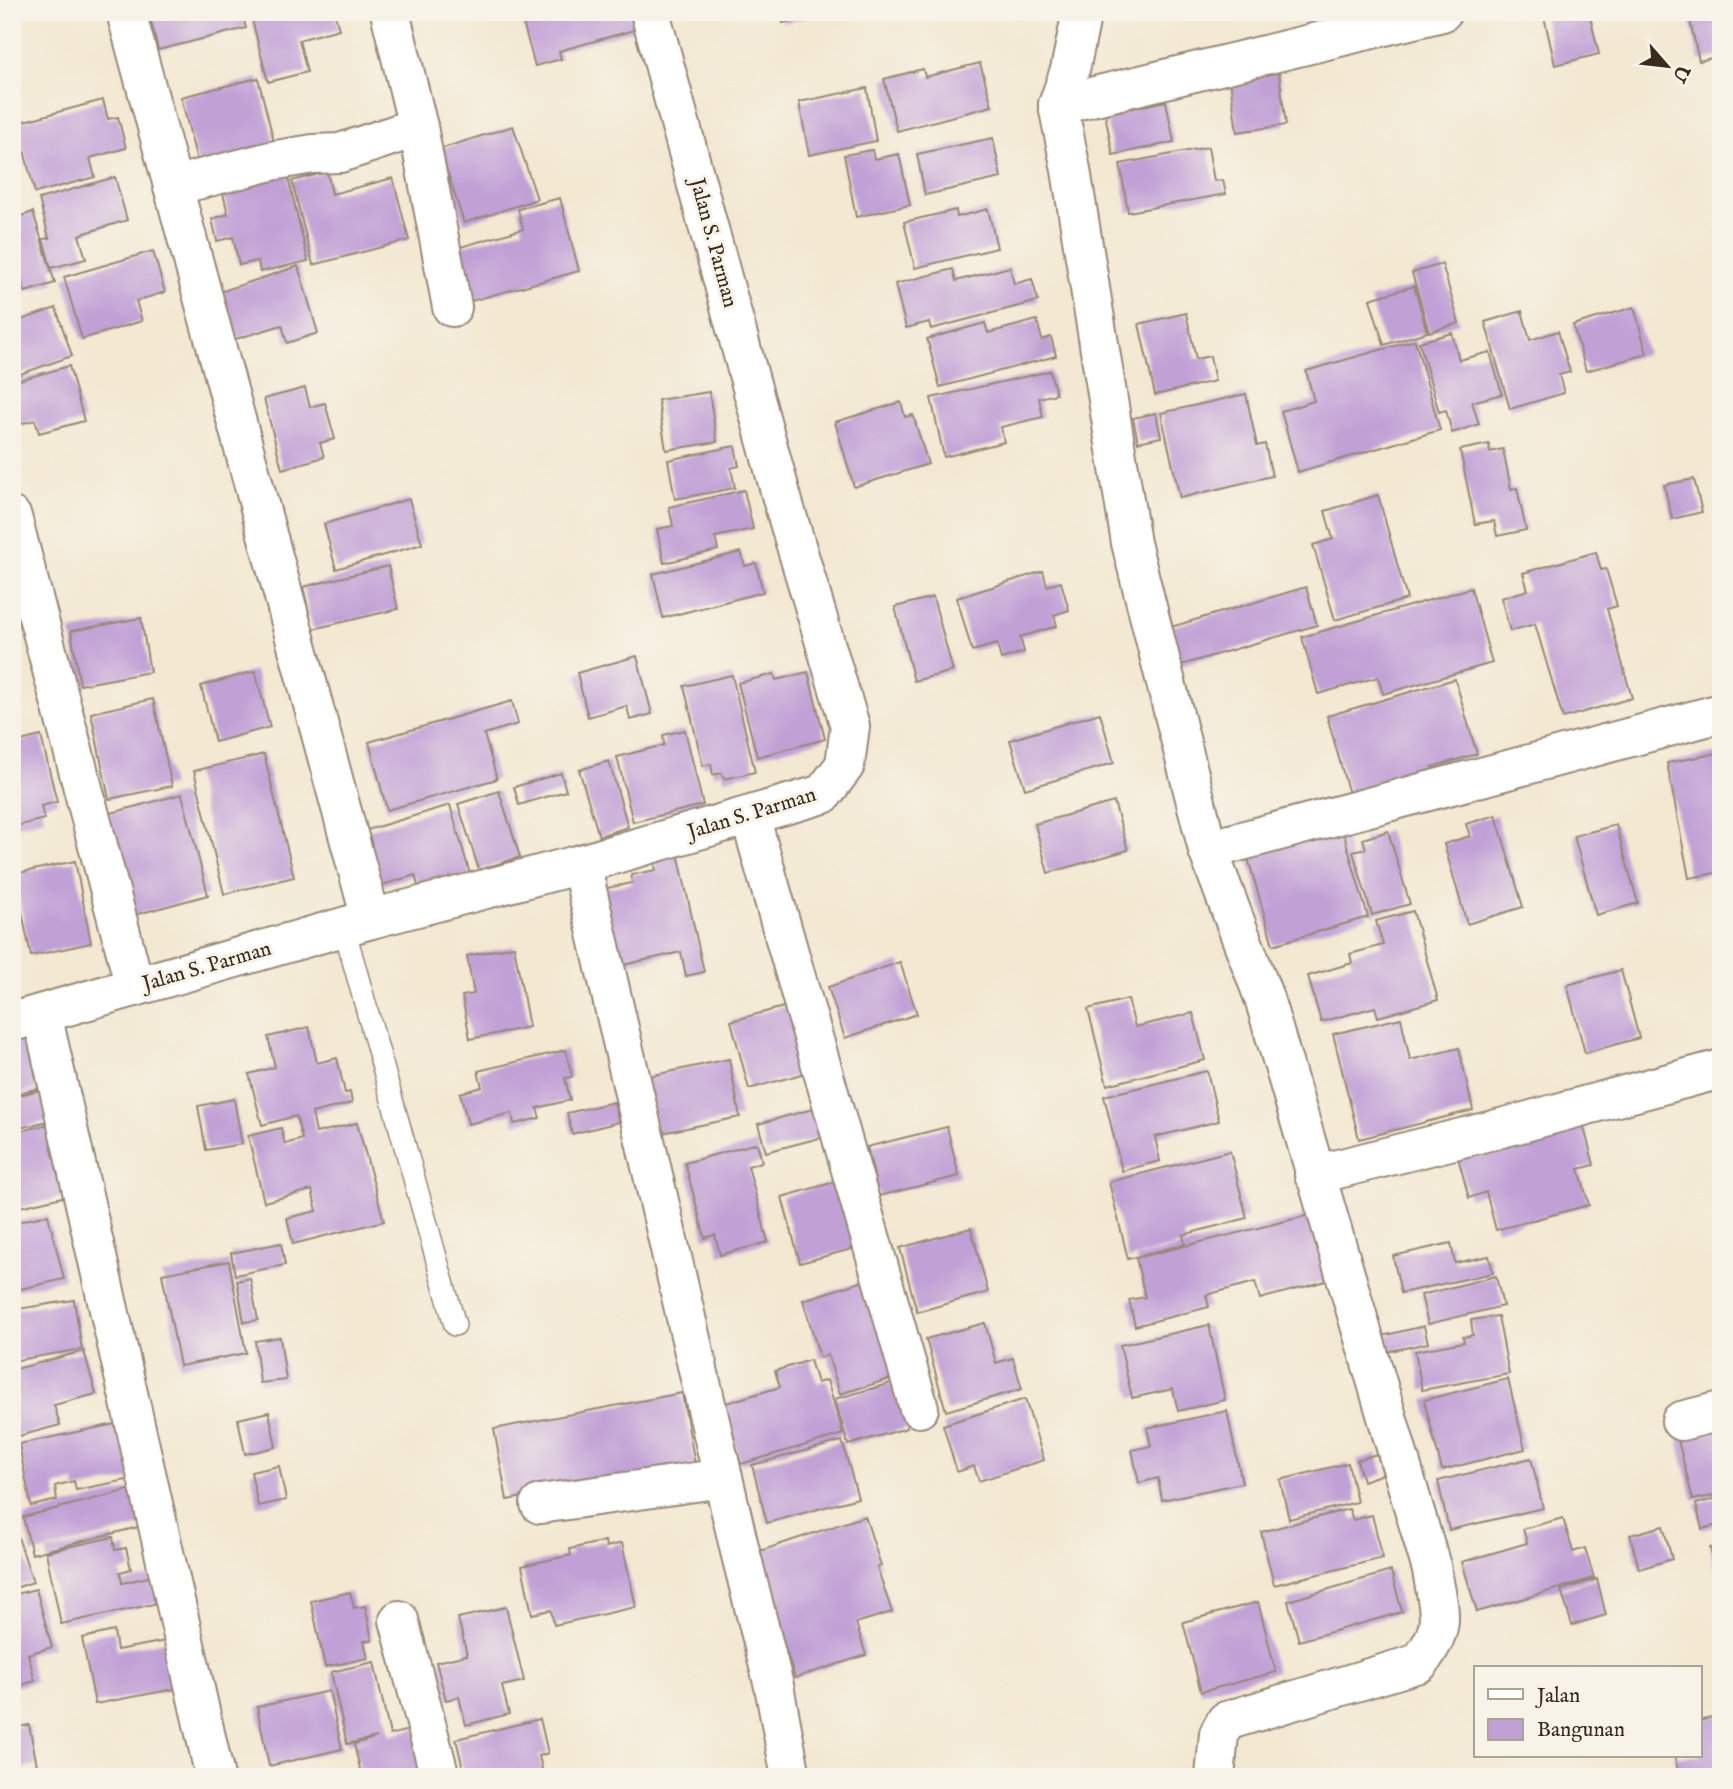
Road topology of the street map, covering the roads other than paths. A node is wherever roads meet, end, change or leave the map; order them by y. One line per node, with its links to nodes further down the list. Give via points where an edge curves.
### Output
1 (126, 12): 8 (street)
2 (390, 12): 7 (street)
3 (650, 12): 12 (street, Jalan S. Parman, via 783,502 850,726 845,765 823,794)
4 (1082, 12): 6 (street)
5 (1442, 12): 6 (street)
6 (1058, 105): 13 (street, via 1131,543)
7 (418, 127): 8 (street, via 340,153 271,161); 9 (street)
8 (173, 187): 15 (street)
9 (452, 307)
10 (12, 517): 16 (street)
11 (1721, 713): 13 (street)
12 (750, 816): 14 (street, Jalan S. Parman); 21 (street)
13 (1208, 850): 19 (street, via 1264,998)
14 (581, 864): 15 (street, Jalan S. Parman); 24 (street)
15 (357, 924): 16 (street, Jalan S. Parman); 20 (lane)
16 (135, 988): 17 (street, Jalan S. Parman)
17 (27, 1018): 27 (street)
18 (1721, 1069): 19 (street)
19 (1314, 1175): 30 (street, via 1432,1570 1441,1622 1434,1643 1419,1663 1226,1721 1219,1734)
20 (455, 1325)
21 (919, 1408)
22 (1721, 1411): 23 (street)
23 (1681, 1421)
24 (723, 1478): 25 (street); 29 (street, via 774,1686)
25 (540, 1504)
26 (399, 1620): 28 (street)
27 (215, 1777)
28 (440, 1777)
29 (791, 1777)
30 (1215, 1777)

